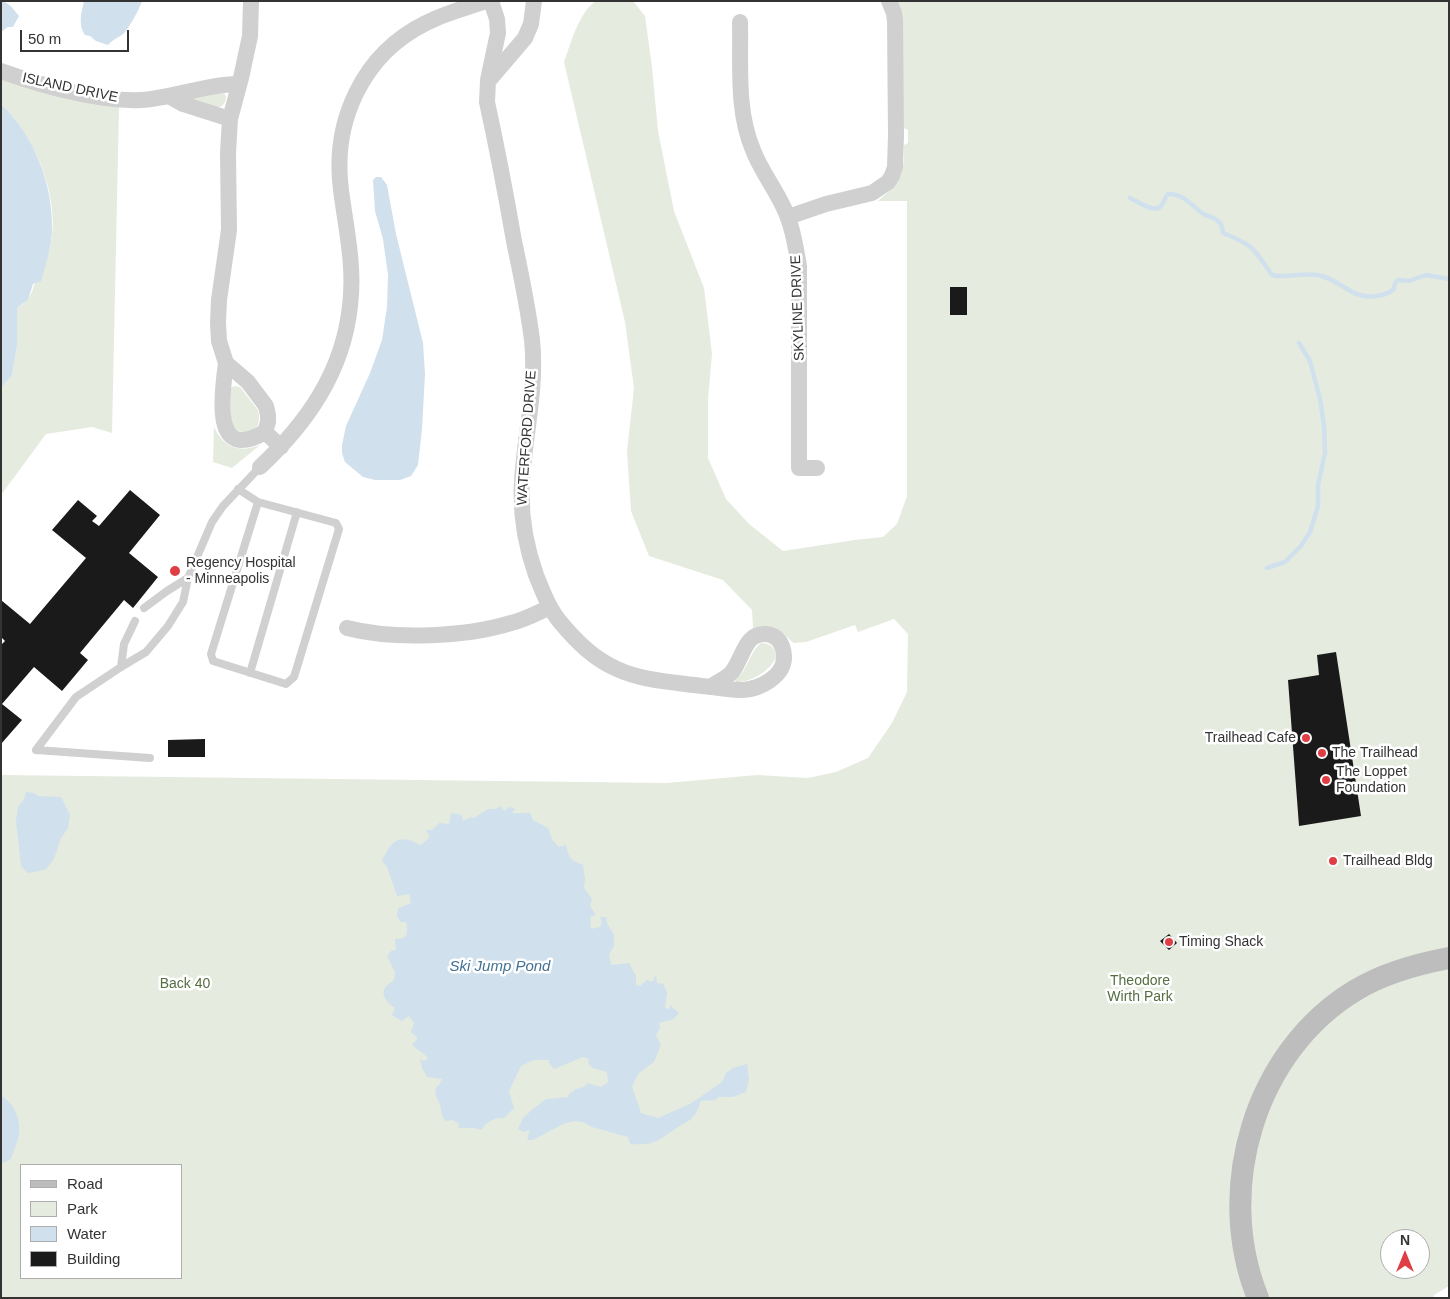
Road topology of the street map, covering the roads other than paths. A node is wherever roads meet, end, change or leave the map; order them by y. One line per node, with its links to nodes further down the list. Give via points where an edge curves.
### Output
1 (251, 1): 9 (street, via 250,36)
2 (486, 1): 15 (street, via 426,23 397,41 360,83 351,102 340,159 352,266 348,322 328,382 303,422)
3 (491, 1): 8 (street, WATERFORD DRIVE, via 498,33)
4 (534, 1): 8 (street, via 531,24 525,38)
5 (889, 1): 12 (street, via 895,21 896,135 892,176 872,193)
6 (740, 22): 12 (street, SKYLINE DRIVE, via 745,127 752,150)
7 (1, 71): 10 (street, ISLAND DRIVE, via 45,85 107,98 141,100)
8 (488, 80): 22 (street, WATERFORD DRIVE, via 487,102 533,356 522,512 532,562)
9 (239, 84): 10 (street, ISLAND DRIVE, via 224,84); 11 (street)
10 (169, 96): 11 (street, via 183,104)
11 (230, 119): 13 (street, via 229,230 219,300 219,341)
12 (788, 217): 17 (street, SKYLINE DRIVE, via 798,266 799,468)
13 (226, 363): 14 (street, via 248,382 266,406 268,422); 14 (street, via 222,393 224,425 237,439 247,440)
14 (265, 432): 15 (street)
15 (281, 447): 16 (street)
16 (260, 467): 18 (lane)
17 (817, 468)
18 (238, 489): 19 (lane); 21 (lane, via 212,522)
19 (258, 502): 20 (lane); 27 (lane, via 211,654 213,661)
20 (297, 512): 27 (lane); 27 (lane, via 336,523 339,529 294,677 286,684)
21 (188, 578): 23 (lane); 26 (lane, via 182,602 168,626 146,652)
22 (550, 607): 25 (street, via 512,623 467,632 384,635); 28 (street, WATERFORD DRIVE, via 583,648 599,660 635,675)
23 (144, 608)
24 (135, 620): 26 (lane, via 124,644)
25 (347, 628)
26 (121, 666): 29 (lane, via 76,697 36,750)
27 (250, 673)
28 (710, 687): 28 (street, WATERFORD DRIVE, via 743,690 764,684 781,670 784,662 778,639 772,635 756,634 730,674)
29 (150, 758)
30 (1449, 958): 31 (street, via 1372,981 1332,1006 1290,1050 1268,1087 1252,1127 1240,1195 1244,1252)
31 (1258, 1298)

